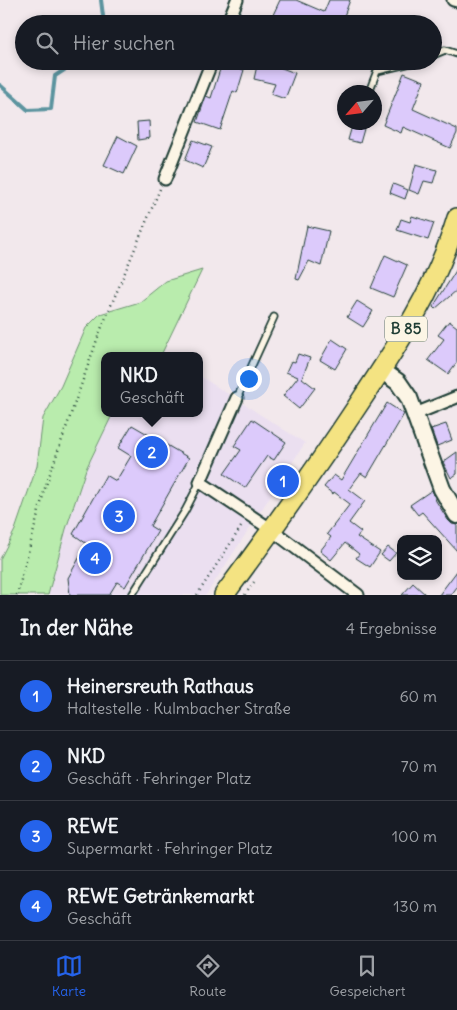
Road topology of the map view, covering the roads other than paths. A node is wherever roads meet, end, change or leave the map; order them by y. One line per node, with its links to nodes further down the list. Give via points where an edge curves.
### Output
1 (237, 0): 4 (street)
2 (453, 0): 3 (street)
3 (457, 1)
4 (231, 15)
5 (442, 52): 6 (lane)
6 (457, 54)
7 (208, 70): 10 (street)
8 (381, 70): 9 (lane, via 377,71)
9 (372, 85)
10 (164, 179)
11 (457, 218): 13 (main road, B 85, via 430,288)
12 (274, 317): 15 (lane)
13 (381, 370): 16 (street, via 398,382); 19 (main road, B 85)
14 (457, 397): 16 (street)
15 (237, 398): 17 (street)
16 (415, 414): 18 (street, via 442,489)
17 (200, 482): 19 (street); 20 (lane)
18 (457, 514)
19 (272, 530): 21 (main road, B 85); 22 (street)
20 (132, 595)
21 (224, 595)
22 (358, 595)

